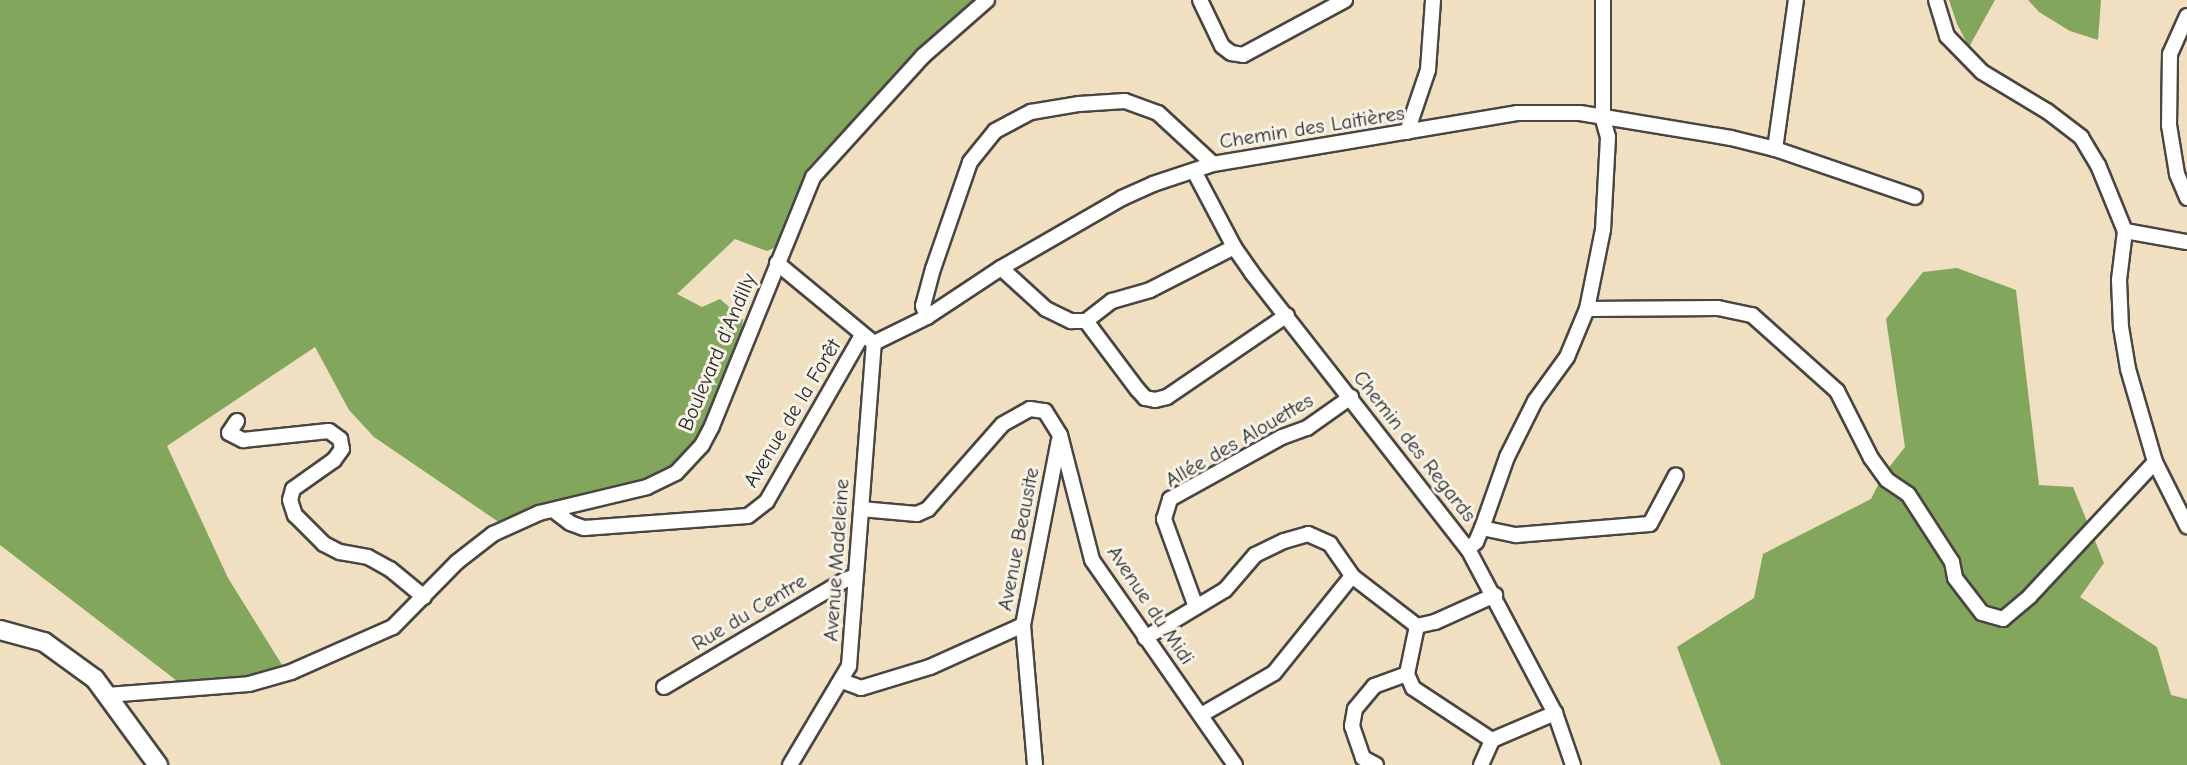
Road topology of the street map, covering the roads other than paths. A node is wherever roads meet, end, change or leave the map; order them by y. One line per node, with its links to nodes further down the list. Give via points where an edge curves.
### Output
1 (987, 0): 19 (street, Boulevard d'Andilly, via 923,56 828,157 813,177)
2 (1200, 0): 3 (street, via 1222,46 1243,55)
3 (1345, 0)
4 (1433, 0): 10 (street, via 1428,70)
5 (1603, 0): 9 (street)
6 (1796, 0): 11 (street)
7 (1936, 0): 16 (street, via 1947,36 1982,72 2048,111 2081,137 2098,165)
8 (2187, 16): 15 (street, via 2170,54 2168,125 2177,174)
9 (1603, 119): 10 (street, Chemin des Laitières, via 1580,113 1517,113); 11 (street, Chemin des Laitières); 21 (street, via 1608,137 1603,230)
10 (1407, 132): 12 (street, Chemin des Laitières)
11 (1774, 149): 14 (street, Chemin des Laitières)
12 (1213, 164): 13 (street, Chemin des Laitières); 23 (street, via 1158,113 1125,101 1031,112 995,131 970,162 923,306)
13 (1194, 171): 18 (street, Chemin des Regards); 20 (street, Chemin des Laitières, via 1122,198)
14 (1915, 197)
15 (2187, 198)
16 (2125, 231): 17 (street); 29 (street, via 2119,280 2121,327)
17 (2187, 242)
18 (1234, 247): 22 (street, Chemin des Regards); 24 (street, via 1150,290 1111,301)
19 (777, 263): 25 (street); 32 (street, Boulevard d'Andilly, via 712,426 687,463 667,479 646,487)
20 (1001, 268): 23 (street, Chemin des Laitières); 24 (street, via 1046,309 1071,321)
21 (1587, 309): 29 (street, via 1718,308 1752,315 1837,391 1871,458 1887,480 1908,494 1952,562 1955,578 1982,613 2003,619); 34 (street, via 1567,357 1535,401 1507,457)
22 (1287, 315): 24 (street, via 1156,400 1145,398); 26 (street, Chemin des Regards)
23 (927, 317): 25 (street, Chemin des Laitières)
24 (1086, 321)
25 (868, 339): 31 (street, Avenue Madeleine); 32 (street, Avenue de la Forêt, via 767,501 748,516 584,528)
26 (1351, 397): 35 (street, Chemin des Regards); 40 (street, Allée des Alouettes, via 1307,428 1282,437 1170,499 1164,519)
27 (237, 421): 39 (street, via 229,433 243,440 329,431 340,439 342,449 334,460 293,489 290,500 295,515 324,544 368,557)
28 (1060, 435): 31 (street, Avenue du Midi, via 1045,411 1031,409 1003,424 928,509 917,514); 41 (street, Avenue Beausite); 44 (street, Avenue du Midi, via 1092,560)
29 (2155, 462): 33 (street)
30 (1675, 475): 34 (street, via 1650,524 1516,535)
31 (861, 509): 36 (street, Avenue Madeleine)
32 (553, 510): 39 (street, Boulevard d'Andilly, via 493,534 457,562)
33 (2187, 526)
34 (1482, 528): 35 (street)
35 (1468, 549): 38 (street, Chemin des Regards)
36 (855, 576): 46 (street, Avenue Madeleine, via 849,667); 47 (street, Rue du Centre)
37 (1352, 576): 40 (street, via 1330,544 1308,534 1255,555 1225,590); 42 (street); 50 (street, via 1274,673)
38 (1494, 595): 42 (street); 49 (street, Chemin des Regards)
39 (424, 597): 48 (street, Boulevard d'Andilly, via 393,627 291,672 249,684)
40 (1196, 607): 44 (street)
41 (1023, 625): 46 (street, Avenue Beausite, via 930,667 861,688); 54 (street)
42 (1417, 626): 45 (street)
43 (0, 629): 48 (street, via 30,636 58,651 95,679)
44 (1145, 638): 50 (street, Avenue du Midi)
45 (1406, 674): 51 (street, via 1413,688); 56 (street, via 1374,686 1355,709 1352,726 1363,758)
46 (842, 681): 53 (street, Avenue Madeleine)
47 (664, 687)
48 (107, 695): 52 (street)
49 (1555, 713): 51 (street); 58 (street, Chemin des Regards)
50 (1201, 715): 55 (street, Avenue du Midi)
51 (1492, 740): 57 (street)
52 (159, 765)
53 (790, 765)
54 (1035, 765)
55 (1235, 765)
56 (1376, 765)
57 (1481, 765)
58 (1573, 765)

